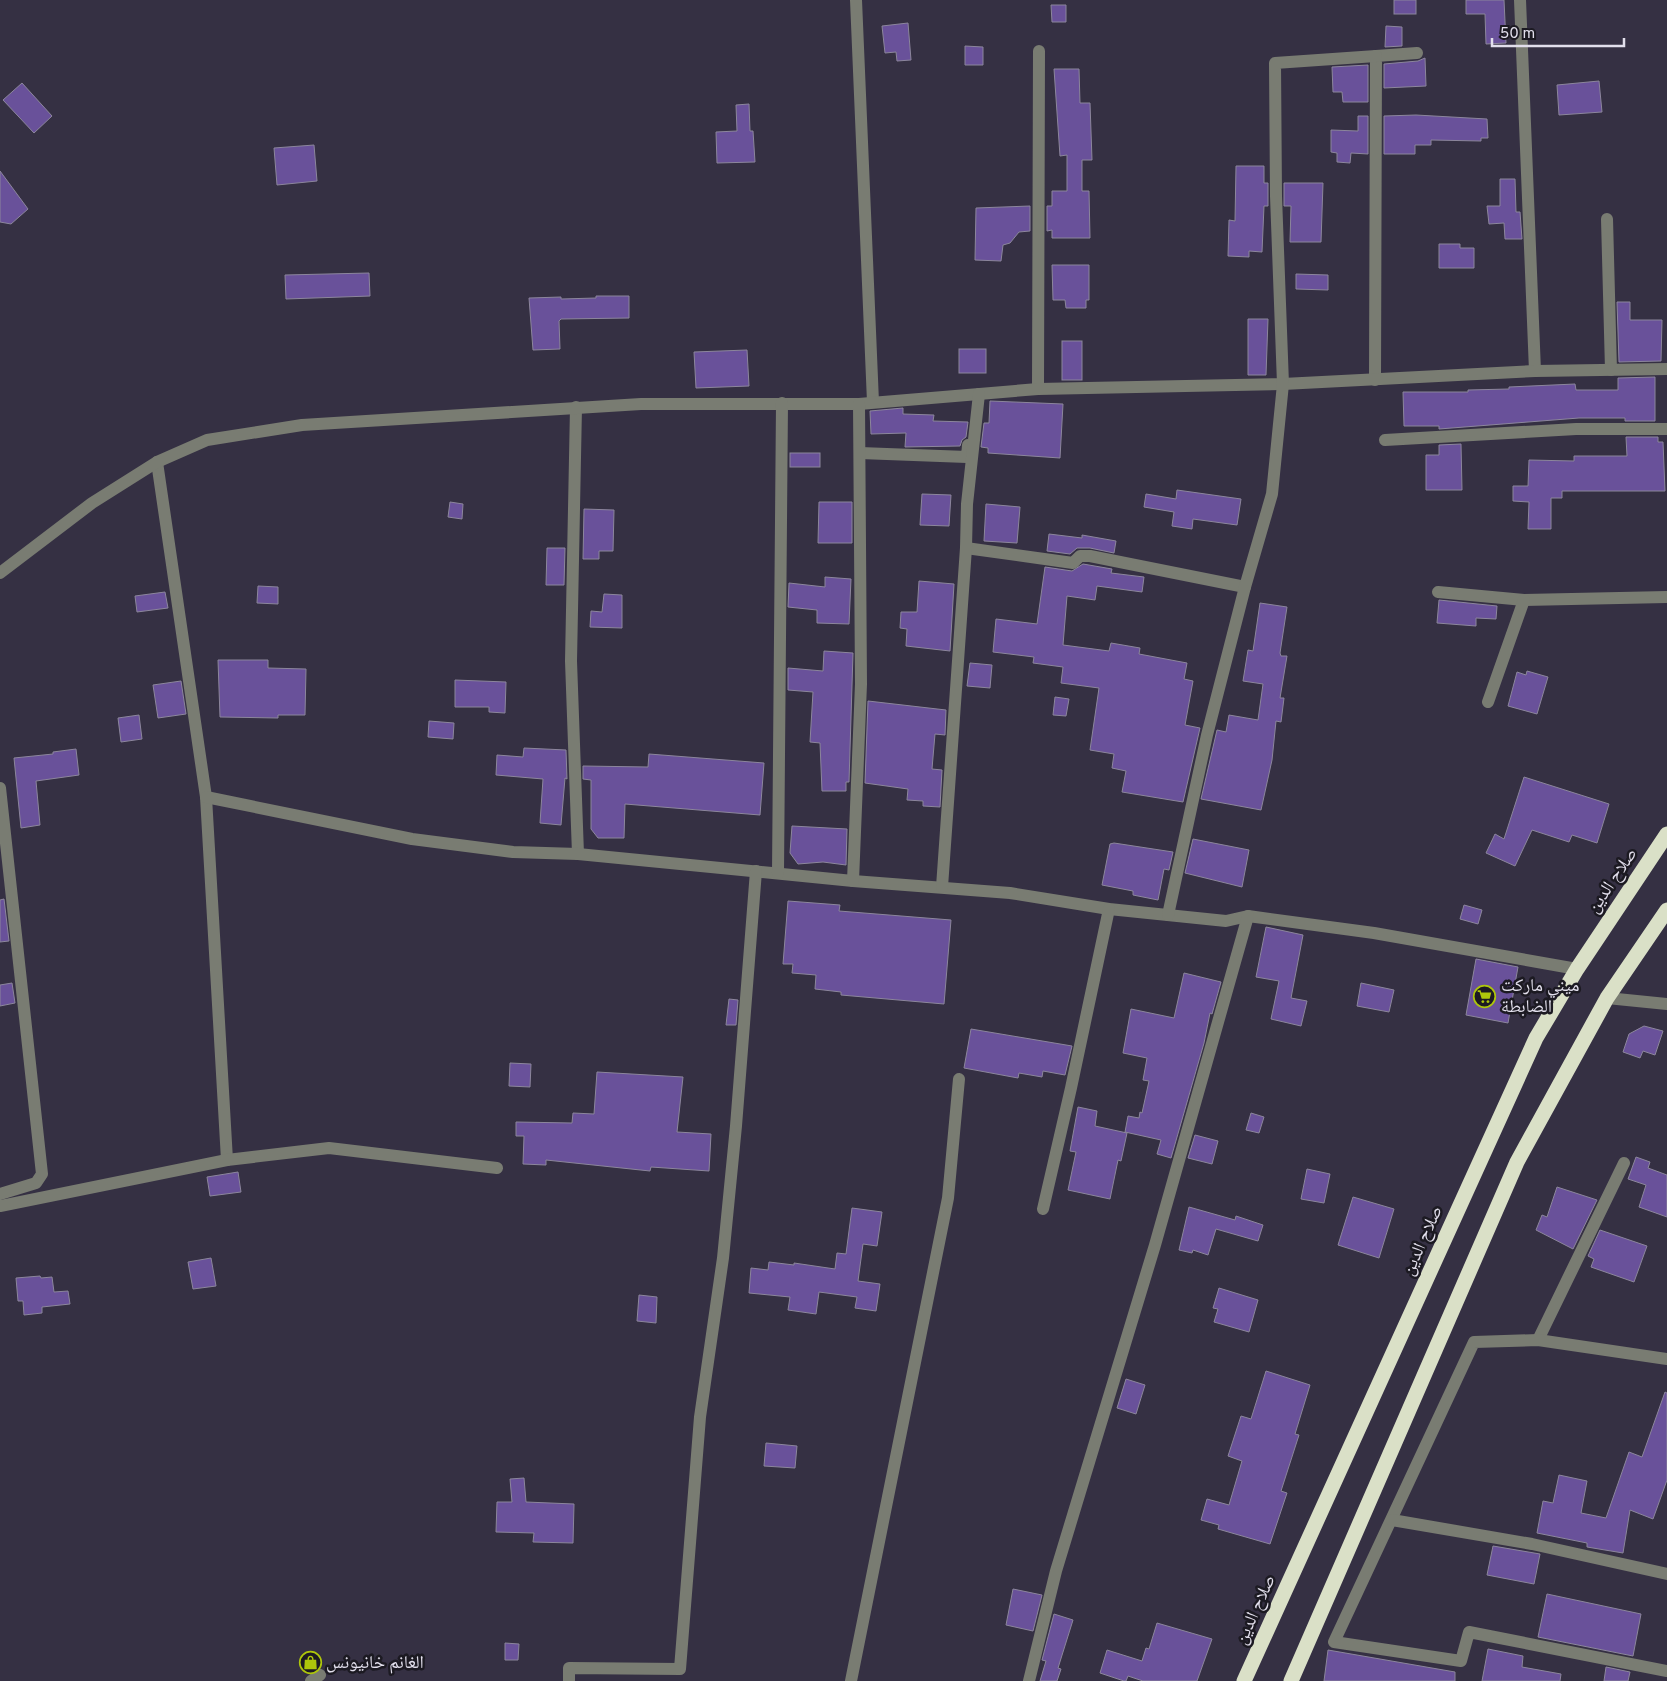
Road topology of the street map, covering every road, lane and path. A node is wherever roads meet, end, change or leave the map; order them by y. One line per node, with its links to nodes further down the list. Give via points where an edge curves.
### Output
1 (856, 0): 14 (street)
2 (1520, 0): 9 (street)
3 (1038, 51): 12 (street)
4 (1417, 53): 5 (street)
5 (1376, 56): 10 (street); 11 (street, via 1275,63)
6 (1607, 219): 8 (street)
7 (1667, 369): 8 (street)
8 (1611, 370): 9 (street)
9 (1535, 371): 10 (street)
10 (1375, 380): 11 (street)
11 (1283, 384): 12 (street); 24 (street, via 1272,494)
12 (1038, 389): 13 (street)
13 (976, 395): 14 (street); 20 (street, via 967,457); 22 (street)
14 (873, 402): 16 (street)
15 (782, 403): 16 (street); 17 (street); 34 (street)
16 (859, 404): 20 (street)
17 (576, 408): 21 (street, via 302,425 207,440); 32 (street, via 571,661)
18 (1667, 429): 19 (street, via 1576,429)
19 (1385, 440)
20 (860, 452): 35 (street, via 861,684)
21 (157, 462): 23 (street, via 92,503); 30 (street)
22 (966, 548): 24 (street, via 1073,563 1080,556 1090,556); 36 (street)
23 (0, 573)
24 (1245, 587): 39 (street, via 1207,735)
25 (1438, 592): 27 (street)
26 (1667, 597): 27 (street)
27 (1524, 600): 28 (street)
28 (1488, 702)
29 (0, 788): 48 (street, via 42,1174 36,1183)
30 (206, 797): 32 (street, via 412,839 513,852); 45 (street)
31 (1667, 834): 41 (highway, صلاح الدين)
32 (578, 854): 33 (street)
33 (756, 871): 34 (street); 56 (street, via 723,1258 700,1417)
34 (778, 873): 35 (street)
35 (853, 881): 36 (street)
36 (942, 887): 37 (street, via 1010,893)
37 (1109, 909): 39 (street); 50 (street)
38 (1667, 910): 42 (highway)
39 (1168, 915): 40 (street, via 1226,921)
40 (1248, 916): 41 (street, via 1374,933); 59 (street, via 1153,1255 1056,1571)
41 (1577, 969): 60 (highway, صلاح الدين, via 1536,1038)
42 (1607, 998): 43 (street); 61 (highway, via 1517,1162)
43 (1667, 1004)
44 (960, 1079): 58 (street, via 948,1198)
45 (227, 1160): 47 (street, via 329,1148); 49 (street)
46 (1624, 1163): 51 (street)
47 (497, 1168)
48 (0, 1194)
49 (0, 1206)
50 (1043, 1209)
51 (1538, 1340): 52 (street); 53 (street, via 1474,1342)
52 (1667, 1359)
53 (1392, 1520): 54 (street, via 1532,1544); 55 (street, via 1334,1642 1461,1660 1469,1632)
54 (1667, 1574)
55 (1667, 1671)
56 (680, 1675): 57 (street, via 569,1668)
57 (570, 1681)
58 (851, 1681)
59 (1029, 1681)
60 (1244, 1681)
61 (1290, 1681)

